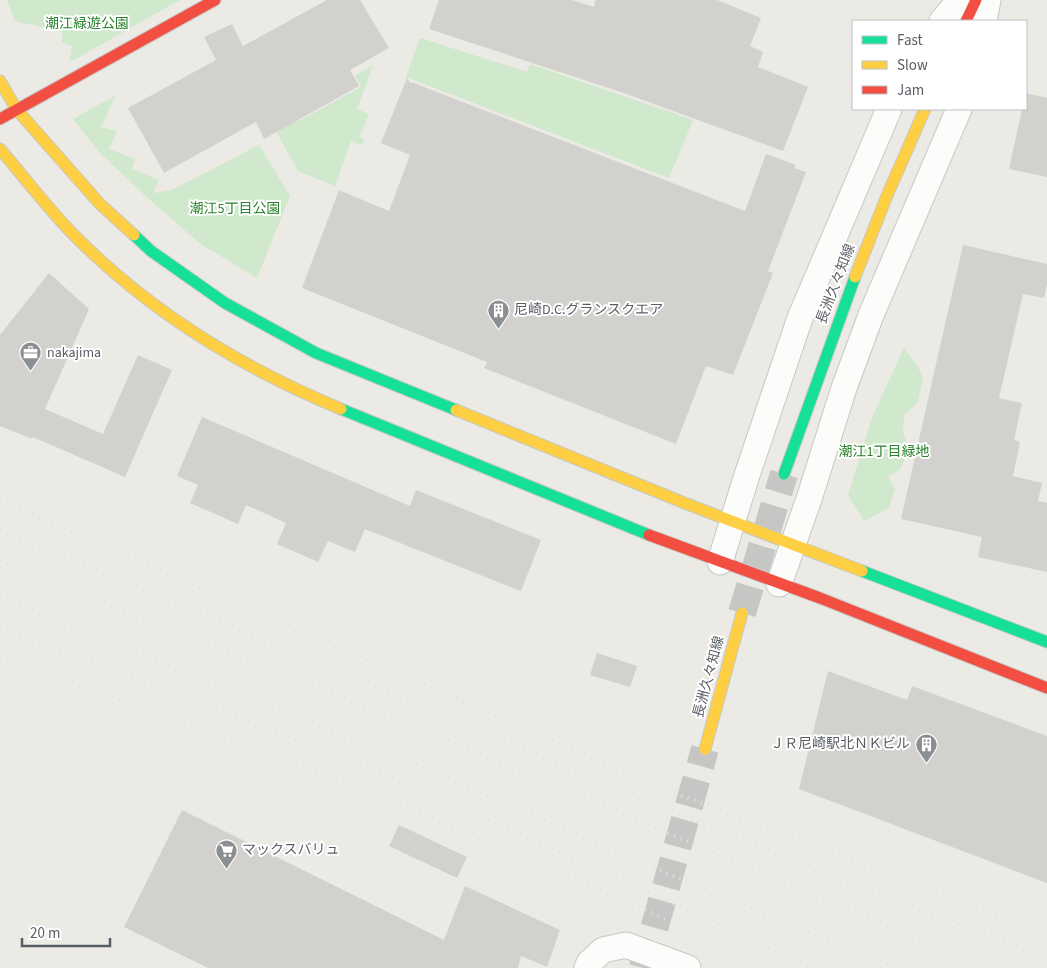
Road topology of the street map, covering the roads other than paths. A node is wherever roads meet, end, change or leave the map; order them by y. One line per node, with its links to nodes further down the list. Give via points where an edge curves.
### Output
1 (215, 0): 9 (street)
2 (960, 0): 5 (street)
3 (976, 0): 6 (street)
4 (988, 0): 7 (street)
5 (943, 20)
6 (966, 20)
7 (984, 20)
8 (0, 81): 9 (street)
9 (18, 110): 13 (street); 16 (street, via 100,204 151,251 225,303 316,353)
10 (889, 110): 16 (street, via 800,318)
11 (925, 110): 15 (street, 長洲久々知線, via 850,285)
12 (959, 110): 17 (street, via 868,324)
13 (0, 119)
14 (0, 150): 18 (street, via 71,232 125,283 202,339 299,392)
15 (784, 474)
16 (734, 522): 17 (street); 18 (street)
17 (792, 545): 19 (street); 21 (street)
18 (720, 562): 19 (street)
19 (779, 584): 22 (street)
20 (742, 613): 23 (street, 長洲久々知線)
21 (1047, 642)
22 (1047, 688)
23 (705, 749)
24 (587, 968): 25 (street, via 603,950 626,945)
25 (688, 968)

